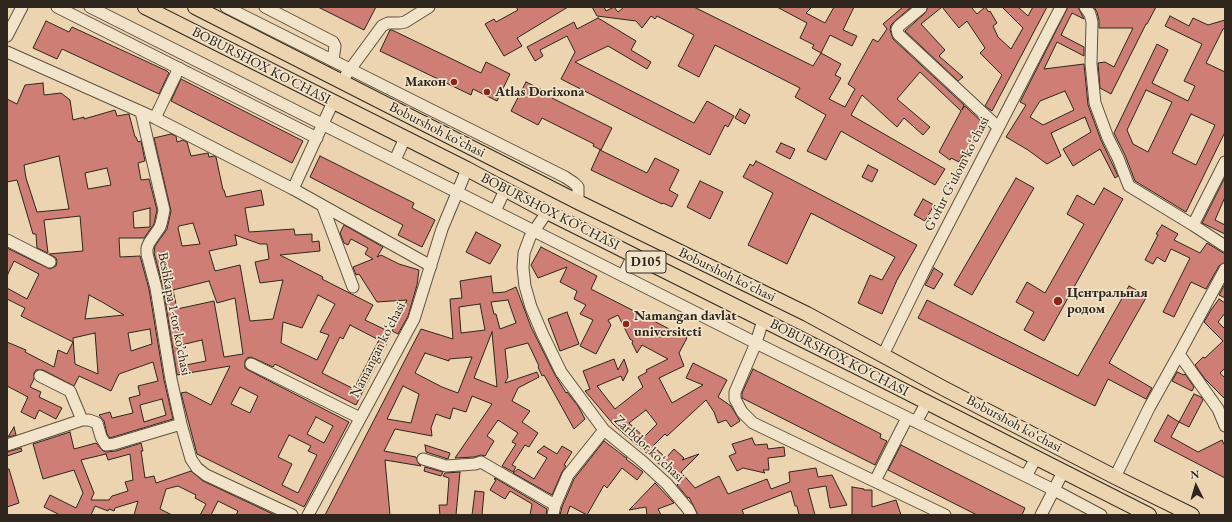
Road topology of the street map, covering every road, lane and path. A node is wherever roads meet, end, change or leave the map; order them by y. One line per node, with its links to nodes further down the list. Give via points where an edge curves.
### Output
1 (22, 7): 14 (street)
2 (57, 7): 18 (street)
3 (90, 7): 24 (street)
4 (145, 7): 21 (main road, BOBURSHOX KO'CHASI / D105)
5 (195, 7): 12 (main road, Boburshoh koʻchasi / D105)
6 (226, 7): 13 (street)
7 (429, 7): 19 (street, via 405,22 382,26)
8 (1061, 7): 25 (street, Gʻofur Gʻulom koʻchasi)
9 (1085, 7): 38 (street, via 1092,22 1091,64 1095,103 1129,186)
10 (268, 8): 13 (street); 17 (street, via 333,42)
11 (921, 8): 25 (street, via 899,26 898,34)
12 (213, 11): 15 (main road, Boburshoh koʻchasi / D105)
13 (262, 25): 15 (street); 17 (street)
14 (7, 36)
15 (256, 38): 20 (main road, Boburshoh koʻchasi / D105)
16 (7, 52): 22 (street)
17 (333, 61): 19 (street)
18 (179, 68): 23 (street); 26 (street)
19 (350, 70): 20 (street); 34 (street, via 565,177 578,188)
20 (341, 82): 34 (main road, Boburshoh koʻchasi / D105)
21 (333, 102): 24 (street); 27 (main road, BOBURSHOX KO'CHASI / D105)
22 (141, 112): 23 (street); 60 (street, Beshkapa 1-tor koʼchasi, via 164,210 160,227 149,243 147,254 156,288)
23 (155, 118): 31 (street)
24 (323, 124): 26 (street); 28 (street)
25 (998, 128): 51 (street, Gʻofur Gʻulom koʻchasi)
26 (317, 138): 31 (street)
27 (405, 138): 28 (street); 30 (main road, BOBURSHOX KO'CHASI / D105)
28 (395, 160): 33 (street)
29 (1225, 162): 38 (street)
30 (467, 169): 32 (main road, BOBURSHOX KO'CHASI / D105); 33 (street, Namangan koʻchasi)
31 (293, 189): 35 (street)
32 (505, 190): 36 (street); 37 (main road, BOBURSHOX KO'CHASI / D105)
33 (457, 192): 36 (street); 44 (street, Namangan koʻchasi)
34 (578, 202): 51 (main road, Boburshoh koʻchasi / D105, via 807,314)
35 (323, 207): 44 (street); 47 (street)
36 (495, 211): 39 (street)
37 (547, 212): 39 (street, Zarbdor koʻchasi); 42 (main road, BOBURSHOX KO'CHASI / D105)
38 (1192, 225): 41 (street)
39 (534, 231): 46 (street); 62 (street, Zarbdor koʻchasi, via 524,253 523,268 531,307 561,372)
40 (7, 240): 43 (street)
41 (1225, 246)
42 (633, 255): 46 (street); 48 (main road, BOBURSHOX KO'CHASI / D105)
43 (50, 262)
44 (431, 266): 57 (street, Namangan koʻchasi, via 414,318)
45 (1225, 268): 50 (street)
46 (623, 276): 49 (street)
47 (353, 287)
48 (763, 320): 49 (street); 53 (main road, BOBURSHOX KO'CHASI / D105)
49 (756, 343): 59 (street); 69 (street, via 735,392 735,399 742,412 754,423)
50 (1179, 354): 56 (street); 68 (street)
51 (883, 355): 53 (main road); 68 (main road, Boburshoh koʻchasi / D105)
52 (251, 364): 57 (street)
53 (872, 375): 55 (main road, BOBURSHOX KO'CHASI / D105)
54 (40, 376): 58 (street, via 70,391)
55 (926, 402): 59 (street); 64 (main road, BOBURSHOX KO'CHASI / D105)
56 (1221, 409): 61 (street)
57 (360, 418): 73 (street, Namangan koʻchasi)
58 (82, 420): 60 (street, via 98,423 106,445); 63 (street)
59 (912, 420): 67 (street); 69 (street)
60 (181, 424): 72 (street, Beshkapa 1-tor koʼchasi, via 190,459 197,468 206,475)
61 (1225, 426)
62 (604, 430): 71 (street, via 568,475); 74 (street, Zarbdor koʻchasi, via 667,484)
63 (7, 445)
64 (1036, 458): 66 (main road, BOBURSHOX KO'CHASI / D105); 67 (street)
65 (423, 459): 71 (street, via 446,466 481,462)
66 (1064, 472): 70 (street); 78 (main road, BOBURSHOX KO'CHASI / D105)
67 (1026, 476): 70 (street)
68 (1115, 477): 79 (main road, Boburshoh koʻchasi / D105)
69 (875, 481): 75 (street)
70 (1054, 490): 76 (street); 77 (street)
71 (554, 510)
72 (292, 515)
73 (308, 515)
74 (691, 515)
75 (945, 515)
76 (1041, 515)
77 (1101, 515)
78 (1148, 515)
79 (1192, 515)

